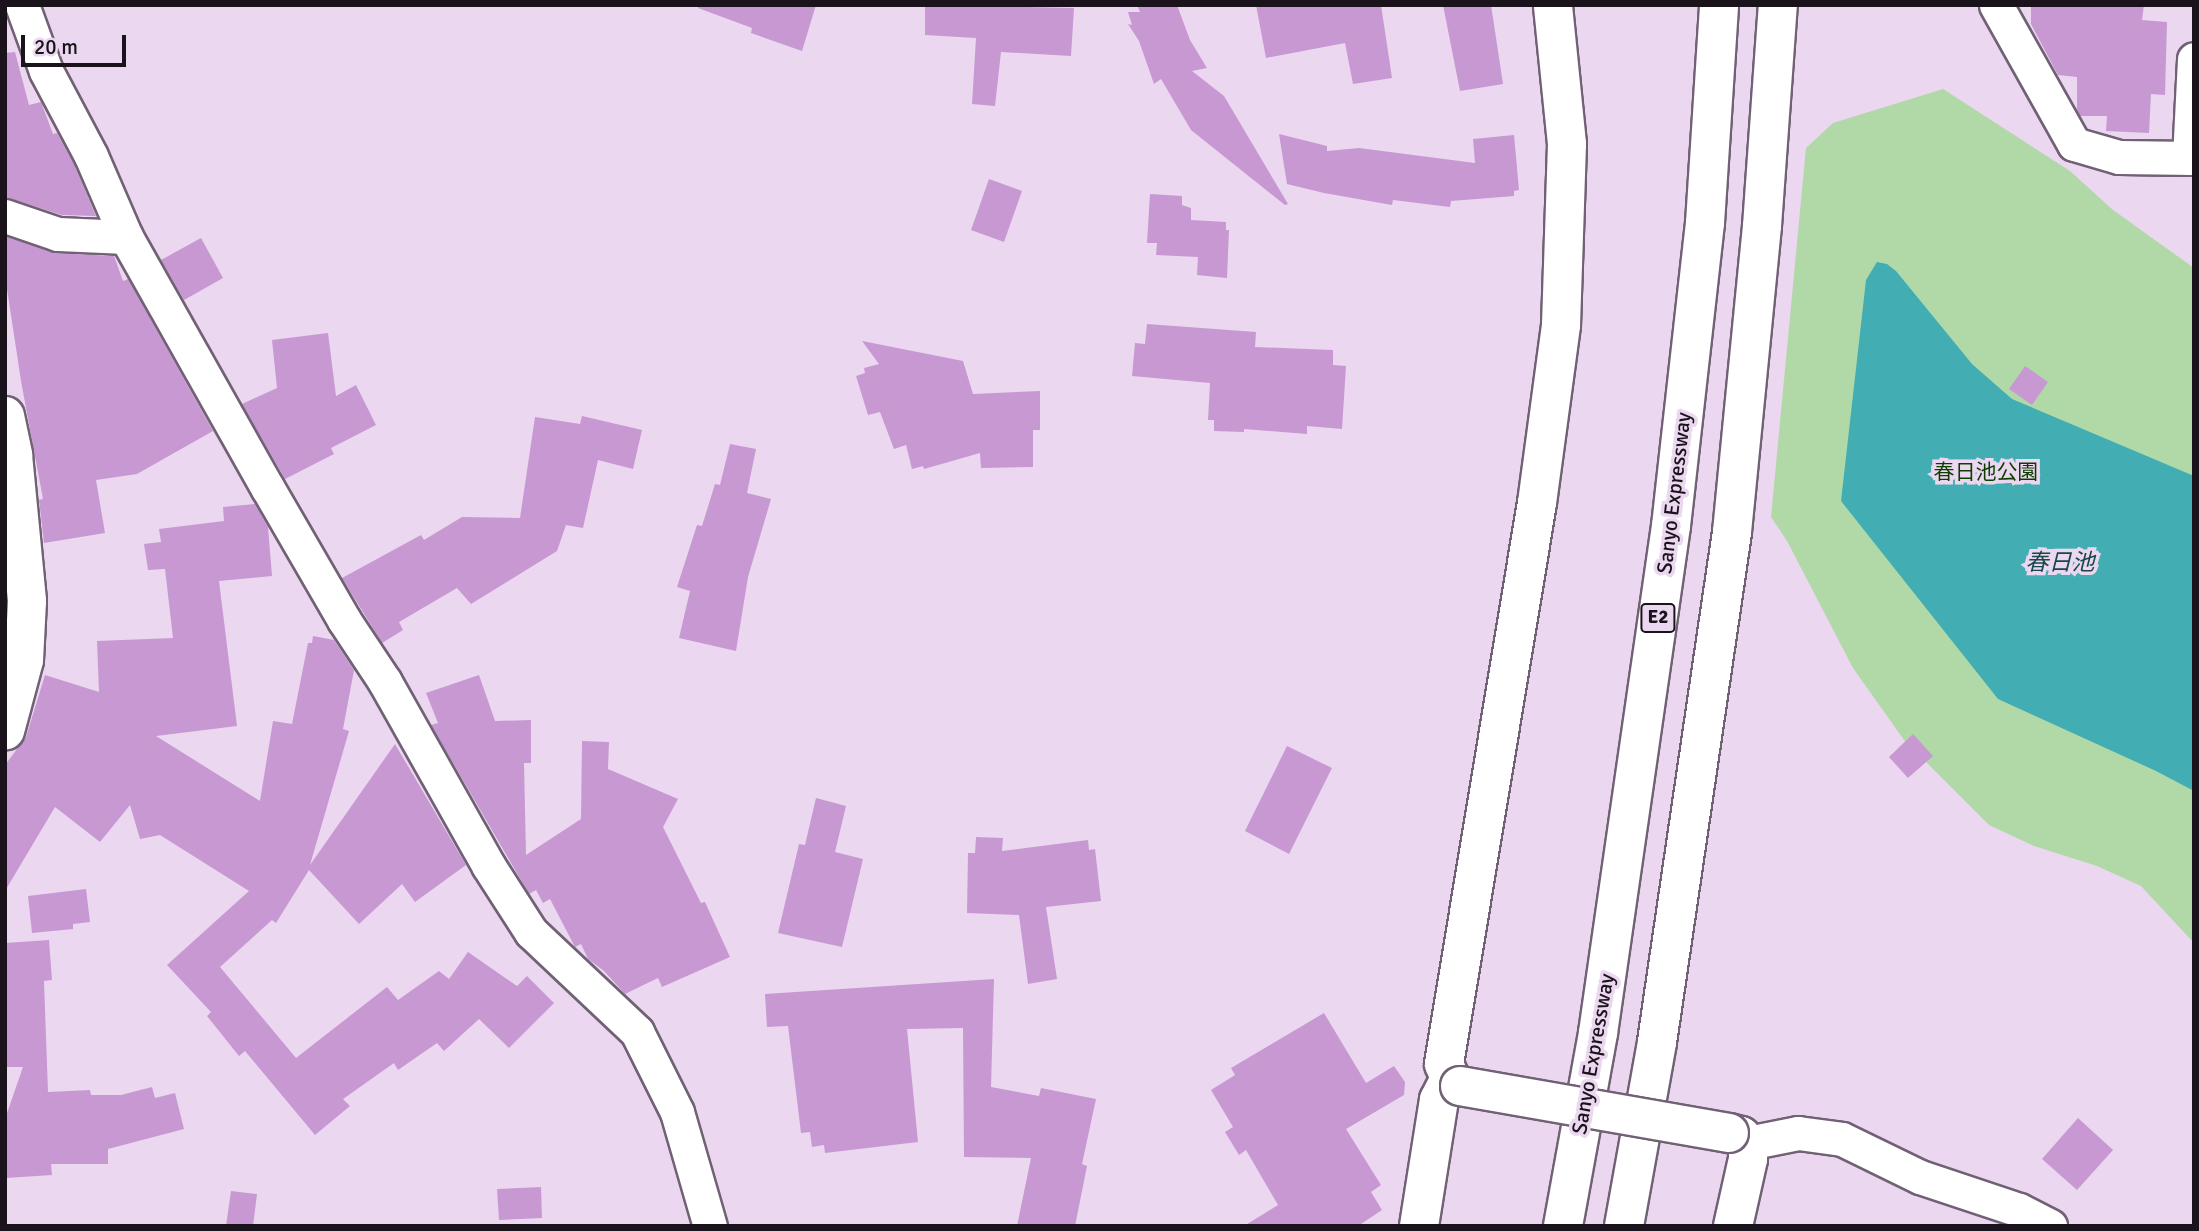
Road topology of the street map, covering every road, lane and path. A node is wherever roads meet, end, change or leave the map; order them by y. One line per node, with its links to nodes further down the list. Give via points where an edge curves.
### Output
1 (22, 5): 9 (street, via 47,71)
2 (1553, 5): 12 (main road, via 1567,144 1561,325 1535,516 1444,1064)
3 (1719, 5): 17 (main road, Sanyo Expressway / E2, via 1705,223 1671,526 1598,1033)
4 (1778, 5): 18 (main road, via 1732,532 1657,1042)
5 (1996, 5): 7 (street, via 2074,144 2119,157)
6 (2194, 59): 7 (street)
7 (2191, 158)
8 (5, 216): 9 (street, via 58,234)
9 (126, 237): 15 (street, via 281,512 531,932 637,1032 677,1112)
10 (5, 416): 11 (main road, via 27,601 24,660)
11 (5, 731)
12 (1455, 1082): 13 (main road, bridge); 16 (main road, via 1439,1100)
13 (1739, 1138): 14 (main road, via 1746,1169); 19 (street, via 1798,1133 1842,1139 1920,1177 2019,1210)
14 (1734, 1225)
15 (710, 1226)
16 (1419, 1226)
17 (1563, 1226)
18 (1624, 1226)
19 (2050, 1226)

